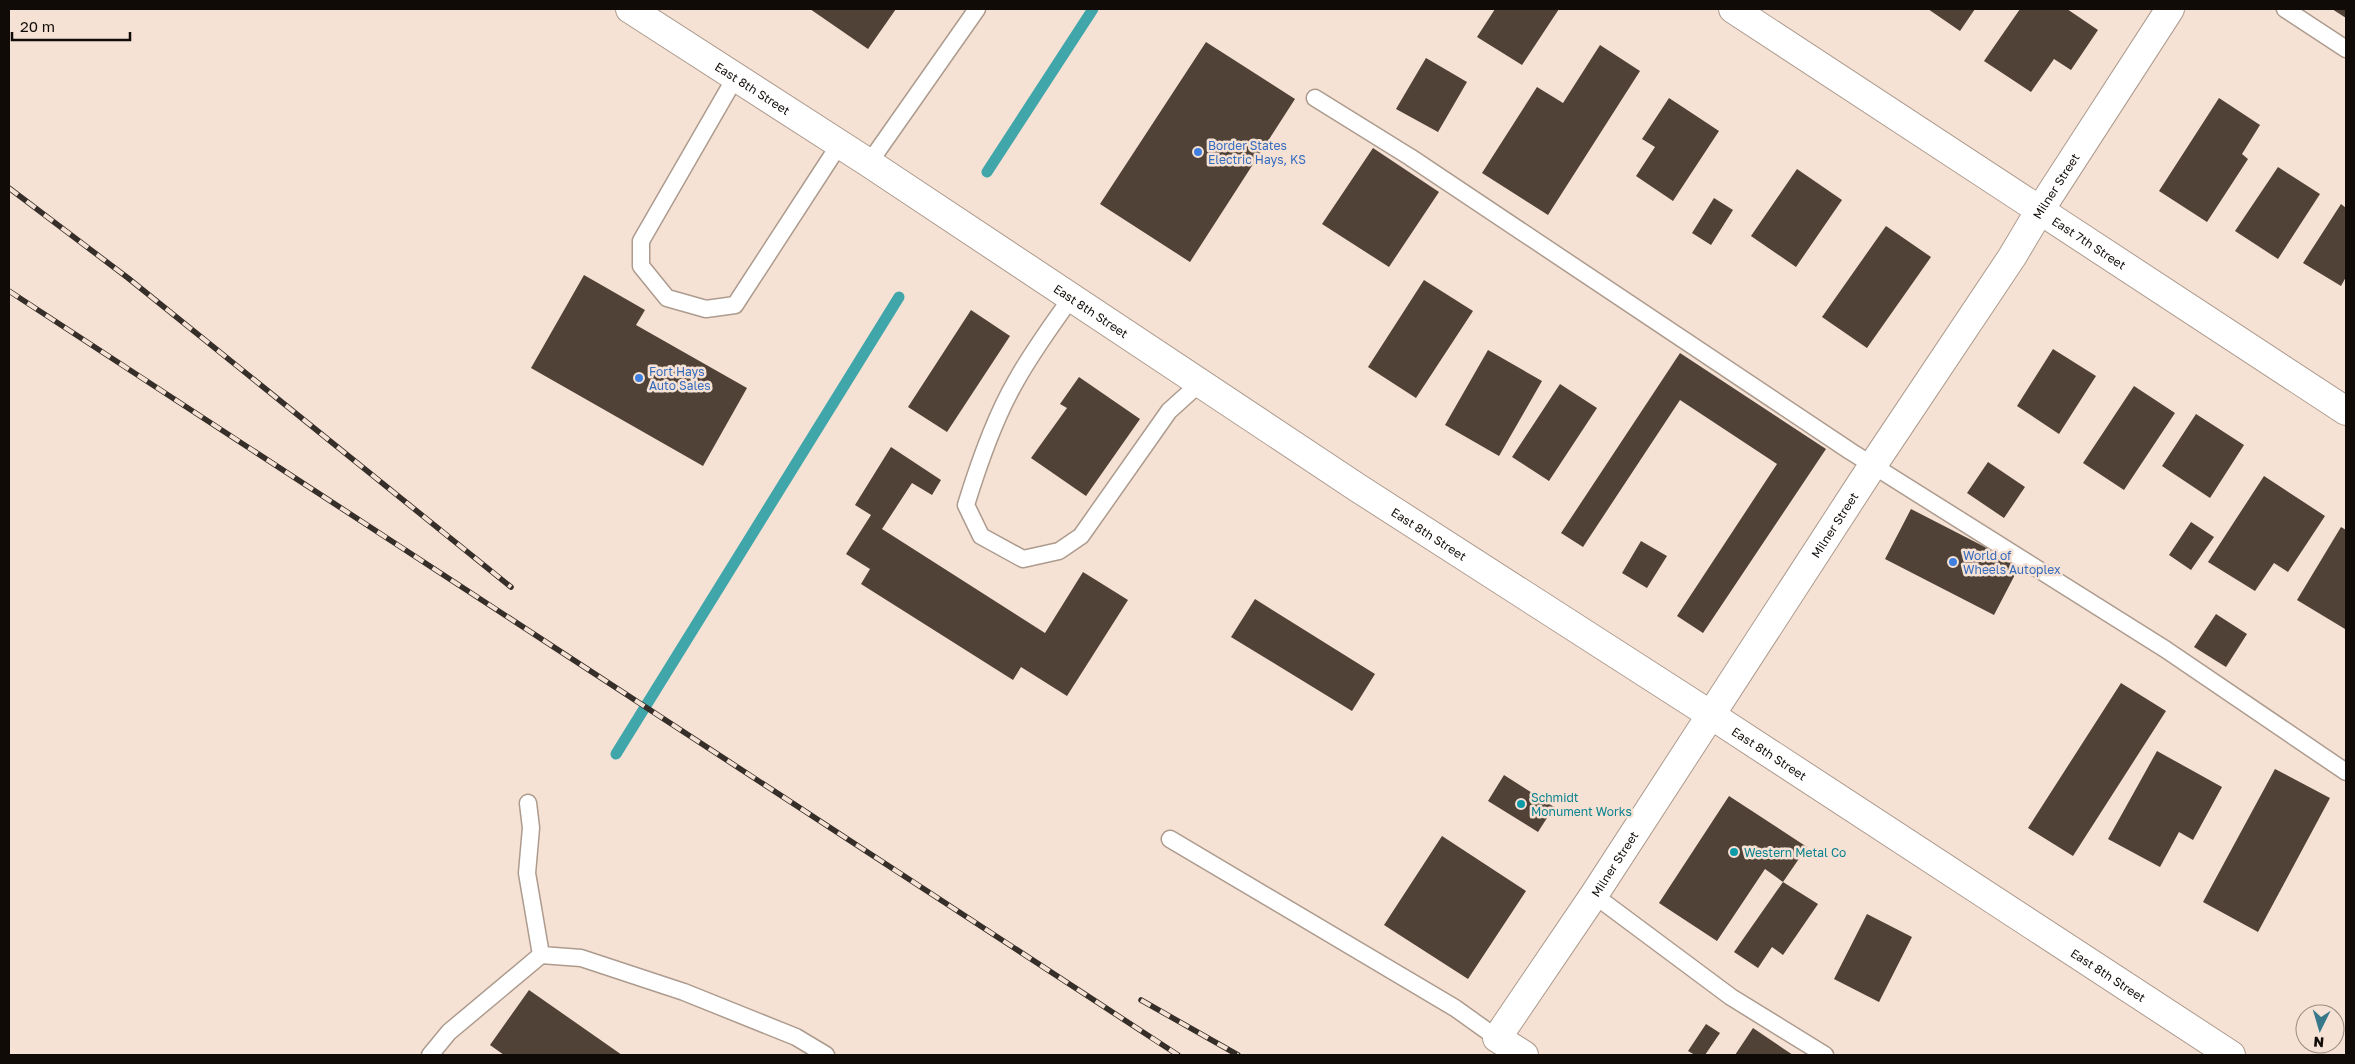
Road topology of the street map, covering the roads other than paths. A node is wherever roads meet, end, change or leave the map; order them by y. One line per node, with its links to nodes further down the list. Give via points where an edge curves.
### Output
1 (630, 9): 7 (street, East 8th Street)
2 (978, 9): 10 (lane)
3 (1733, 9): 11 (street, East 7th Street)
4 (2170, 9): 11 (street, Milner Street)
5 (2285, 9): 6 (lane)
6 (2346, 49)
7 (735, 78): 9 (street, East 8th Street); 9 (lane, via 641,241 641,266 667,298 706,309 736,306)
8 (1316, 98): 15 (lane)
9 (839, 145): 10 (street, East 8th Street)
10 (869, 163): 12 (street, East 8th Street)
11 (2040, 210): 14 (street, East 7th Street); 15 (street, Milner Street)
12 (1071, 298): 13 (street, East 8th Street); 13 (lane, via 1015,382 976,472 966,505 981,536 1023,559 1059,551 1082,536 1169,410)
13 (1200, 383): 16 (street, East 8th Street)
14 (2346, 411)
15 (1873, 465): 16 (street, Milner Street); 17 (lane, via 2165,649)
16 (1711, 715): 20 (street, Milner Street); 27 (street, East 8th Street)
17 (2346, 772)
18 (528, 803): 21 (lane, via 531,828 527,873)
19 (1170, 839): 22 (lane, via 1455,1008)
20 (1594, 895): 22 (street, Milner Street); 26 (lane, via 1731,997)
21 (541, 955): 23 (lane, via 449,1032); 24 (lane, via 581,958 684,992 796,1036)
22 (1497, 1038): 25 (street)
23 (430, 1055)
24 (826, 1055)
25 (1524, 1055)
26 (1824, 1055)
27 (2230, 1055)

